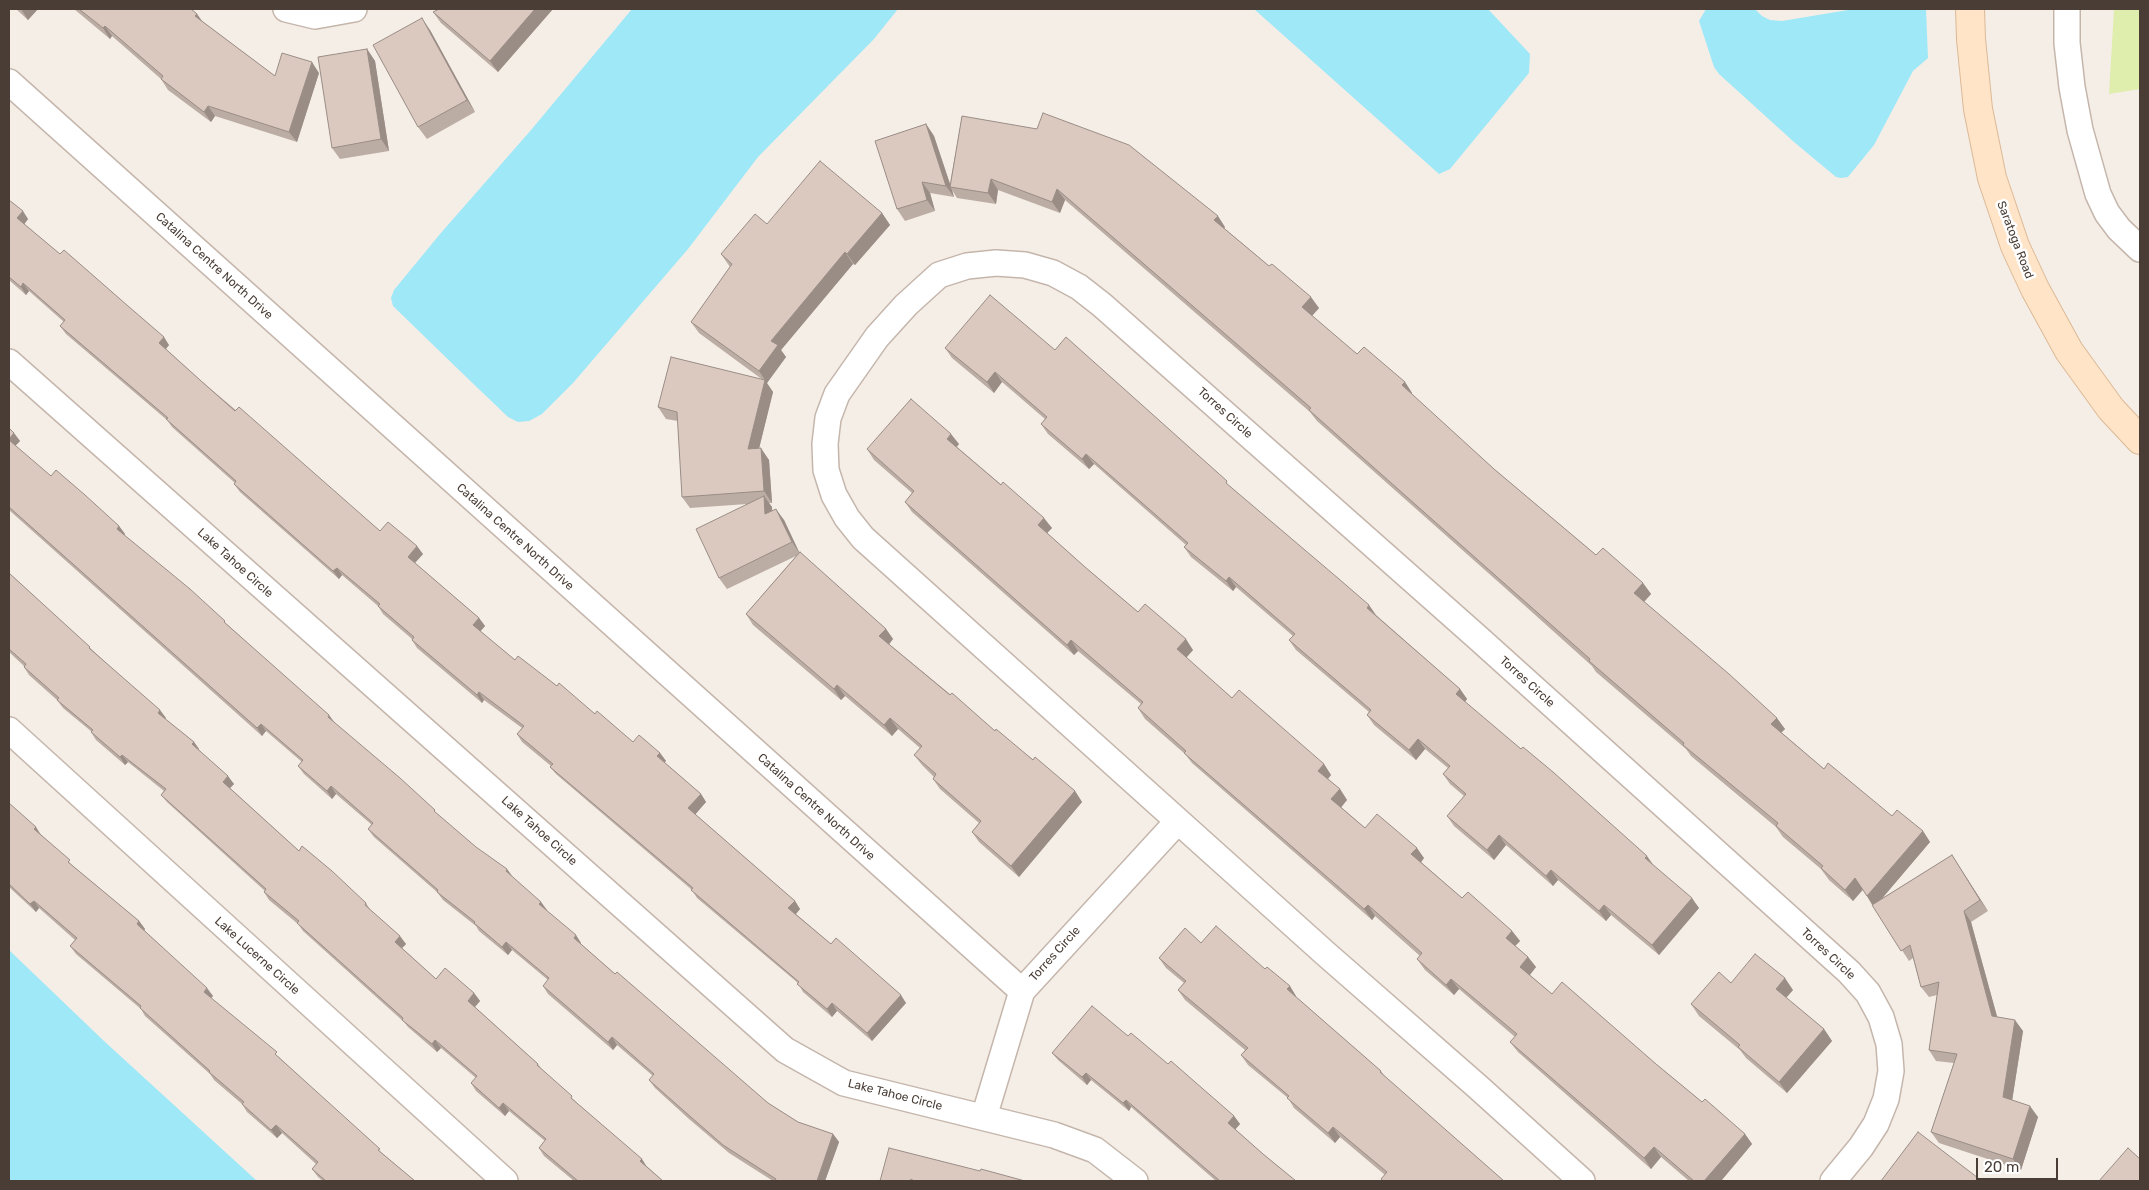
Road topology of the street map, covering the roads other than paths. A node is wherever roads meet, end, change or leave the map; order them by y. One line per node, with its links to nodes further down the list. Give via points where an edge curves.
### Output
1 (286, 9): 2 (street, via 315,16)
2 (354, 9)
3 (1970, 9): 8 (street, Saratoga Road, via 1978,109 1992,178 2015,246 2069,351 2112,409)
4 (2067, 9): 6 (street, via 2072,87 2098,194 2119,229)
5 (9, 82): 11 (street, Catalina Centre North Drive)
6 (2140, 249)
7 (9, 362): 12 (street, Lake Tahoe Circle, via 785,1050 844,1083)
8 (2140, 440)
9 (9, 730): 13 (street, Lake Lucerne Circle)
10 (1178, 821): 11 (street, Torres Circle); 15 (street, Torres Circle); 16 (street, Torres Circle, via 863,538 846,518 834,495 826,470 825,444 828,418 837,394 877,337 939,275 967,266 1025,265 1054,273 1079,287 1477,637 1849,972 1868,993 1881,1017 1889,1044 1890,1071 1886,1099 1876,1124)
11 (1022, 991): 12 (street, Torres Circle)
12 (984, 1117): 14 (street, Lake Tahoe Circle, via 1054,1135 1095,1150)
13 (505, 1181)
14 (1135, 1181)
15 (1582, 1181)
16 (1833, 1181)

